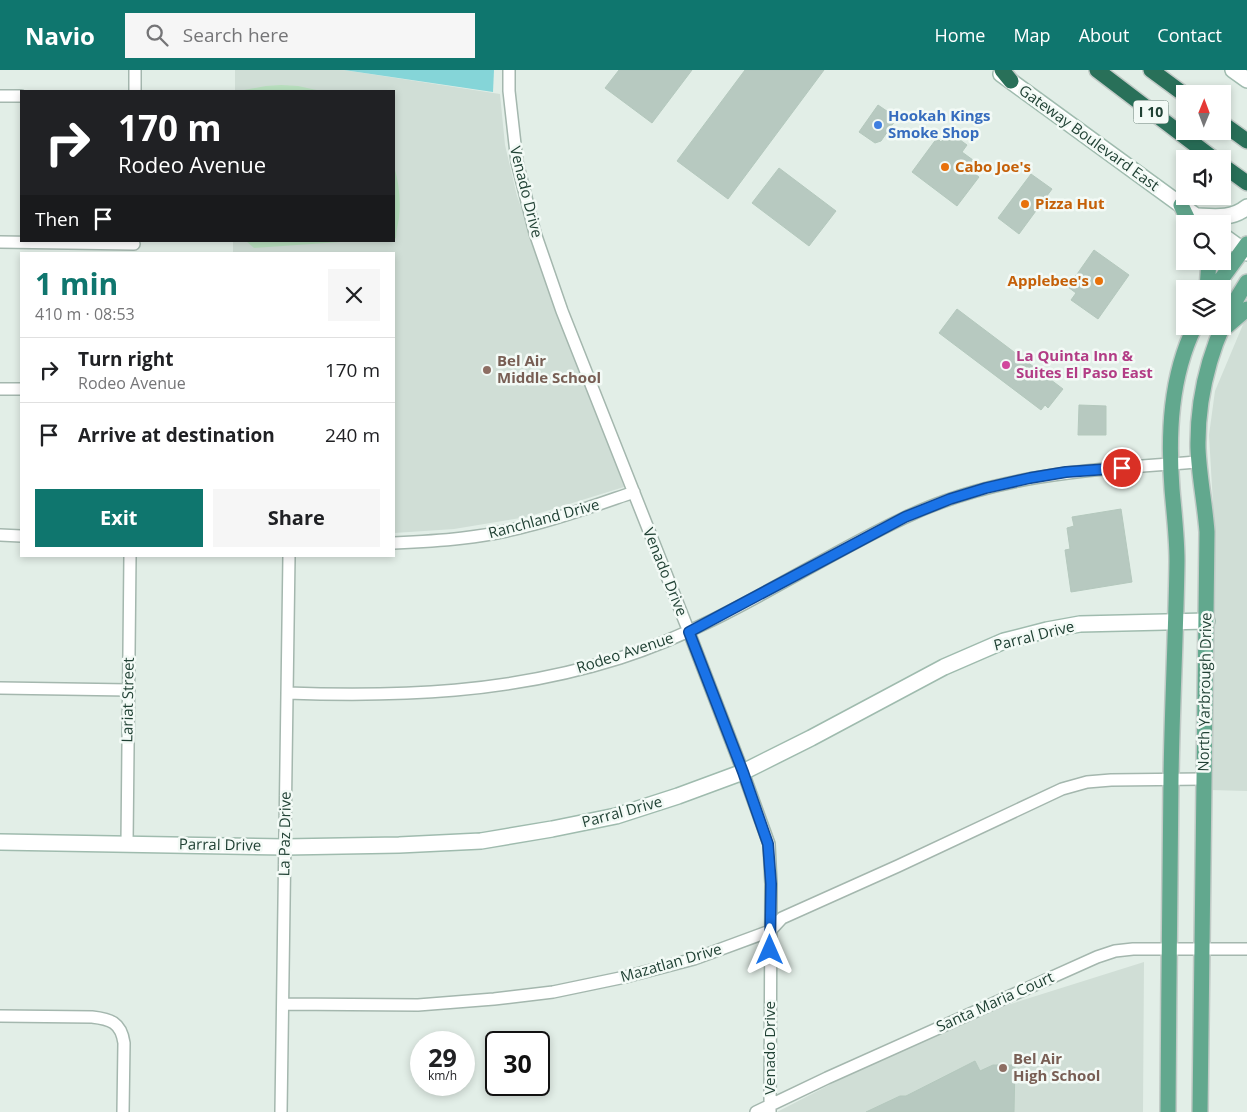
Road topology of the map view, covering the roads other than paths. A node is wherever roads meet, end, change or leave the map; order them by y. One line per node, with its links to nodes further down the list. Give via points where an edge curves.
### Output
1 (135, 70): 10 (street)
2 (509, 70): 38 (street, Venado Drive, via 517,162 535,233 562,311)
3 (996, 70): 7 (street, Gateway Boulevard East)
4 (1096, 70): 15 (highway, I 10)
5 (1151, 70): 9 (highway, I 10)
6 (1233, 70): 8 (street)
7 (1007, 75): 18 (street, Gateway Boulevard East)
8 (1247, 80)
9 (1176, 88)
10 (135, 90)
11 (0, 96): 12 (street)
12 (20, 96)
13 (1231, 130): 14 (highway)
14 (1247, 141)
15 (1202, 150)
16 (1231, 171): 17 (highway)
17 (1247, 183)
18 (1176, 201)
19 (1181, 205): 21 (main road)
20 (1247, 207): 22 (street)
21 (1192, 215)
22 (1231, 215)
23 (1231, 240): 26 (street)
24 (0, 242): 25 (street)
25 (134, 246)
26 (1245, 249): 27 (main road)
27 (1221, 280)
28 (1247, 282): 30 (main road, North Yarbrough Drive)
29 (1247, 309): 31 (main road)
30 (1231, 312)
31 (1231, 323)
32 (1191, 335): 37 (main road, North Yarbrough Drive, via 1174,397)
33 (1219, 335): 36 (main road, North Yarbrough Drive, via 1203,387)
34 (0, 389): 35 (street)
35 (20, 389)
36 (1199, 462): 37 (street, Rodeo Avenue); 45 (main road, North Yarbrough Drive, via 1207,532)
37 (1171, 464): 44 (main road, North Yarbrough Drive, via 1177,559); 46 (street, Rodeo Avenue, via 1066,472 986,488 950,499 905,517)
38 (634, 492): 41 (street, Ranchland Drive, via 580,511 483,536); 46 (street, Venado Drive)
39 (0, 536): 40 (street)
40 (20, 536)
41 (395, 544)
42 (130, 557): 48 (street, Lariat Street)
43 (289, 557): 49 (street, La Paz Drive)
44 (1175, 622): 45 (street, Parral Drive); 50 (street, Parral Drive, via 1080,624 1004,641 944,667); 51 (main road, North Yarbrough Drive)
45 (1207, 622): 52 (main road, North Yarbrough Drive)
46 (689, 632): 49 (street, Rodeo Avenue, via 620,658 480,689 414,694); 50 (street, Venado Drive)
47 (0, 688): 48 (street)
48 (128, 690): 54 (street, Lariat Street)
49 (287, 693): 55 (street, La Paz Drive)
50 (743, 772): 55 (street, Parral Drive, via 616,816 543,831 472,841 399,846); 56 (street, Venado Drive, via 768,844)
51 (1171, 779): 52 (street, Mazatlan Drive); 56 (street, Mazatlan Drive, via 1087,782 1062,789 782,918); 57 (main road, North Yarbrough Drive)
52 (1203, 779): 58 (main road, North Yarbrough Drive)
53 (0, 842): 54 (street, Parral Drive)
54 (127, 843): 55 (street, Parral Drive)
55 (285, 847): 60 (street, La Paz Drive)
56 (770, 931): 60 (street, Mazatlan Drive, via 694,959 553,992 418,1005); 62 (street, Venado Drive)
57 (1169, 948): 58 (street, Santa Maria Court); 62 (street, Santa Maria Court, via 1115,951 1097,957 827,1078); 66 (main road, North Yarbrough Drive)
58 (1201, 948): 59 (street, Santa Maria Court); 67 (main road, North Yarbrough Drive)
59 (1247, 949)
60 (283, 1004): 64 (street, La Paz Drive)
61 (0, 1016): 63 (street, via 92,1017 118,1026 124,1043)
62 (770, 1108): 65 (street, Santa Maria Court)
63 (124, 1112)
64 (281, 1112)
65 (756, 1112)
66 (1168, 1112)
67 (1200, 1112)

